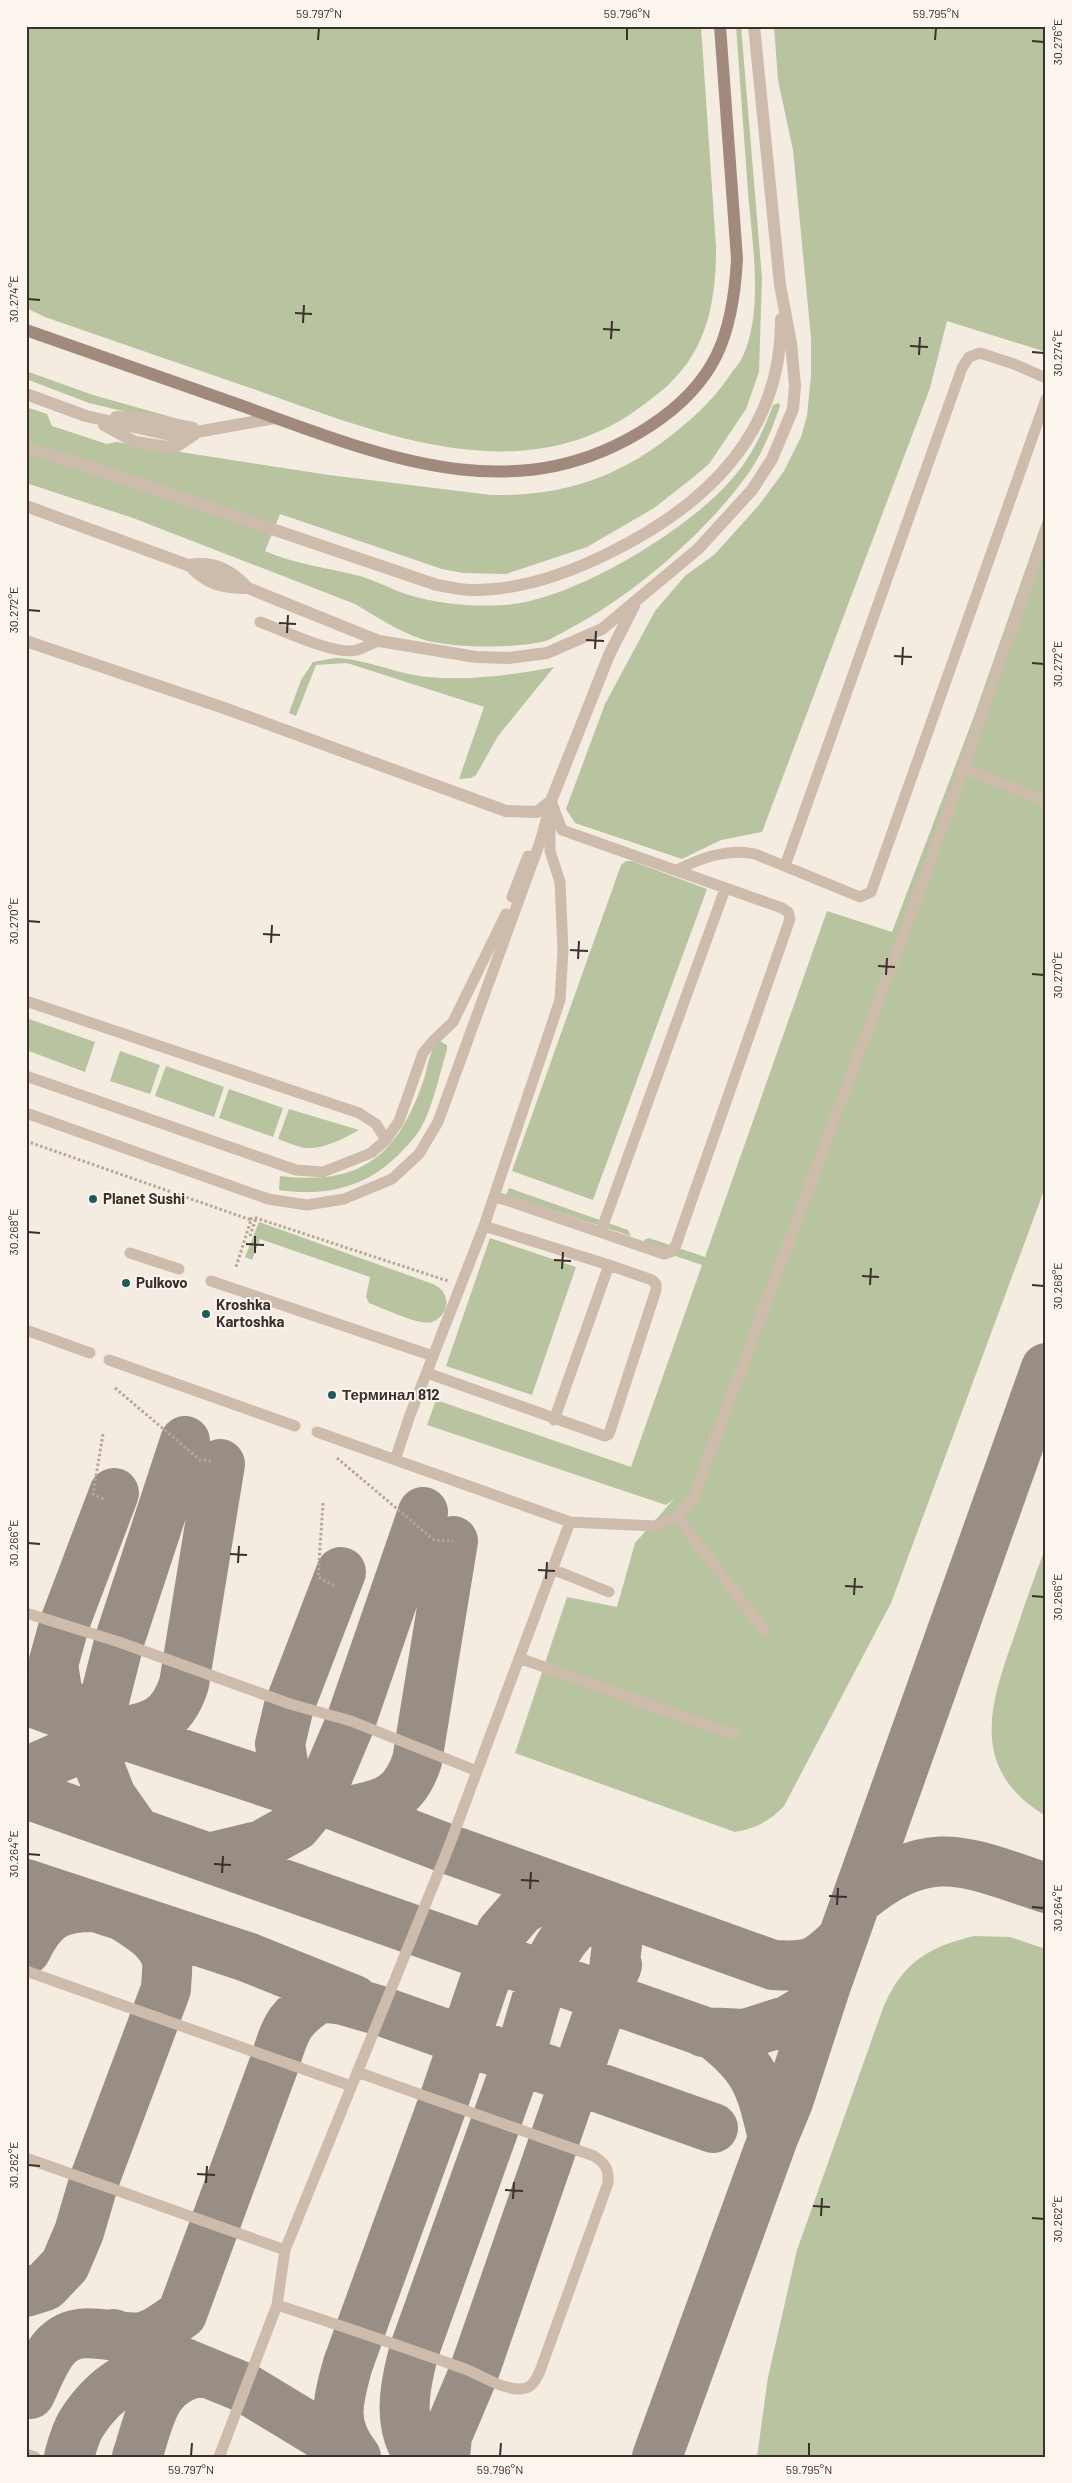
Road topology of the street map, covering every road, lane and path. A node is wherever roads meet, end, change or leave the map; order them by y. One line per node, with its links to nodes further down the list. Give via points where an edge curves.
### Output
1 (720, 26): 8 (main road, via 737,259 735,298 730,320 712,363 699,384 681,402 633,438 610,449 558,467 502,473 449,470 404,461)
2 (754, 26): 3 (street)
3 (780, 285): 9 (street, via 778,366 753,430 731,463 698,498 648,534 588,564 518,586 477,590 437,585); 12 (street, via 795,386 790,420 772,459 752,490 698,549)
4 (26, 330): 8 (main road)
5 (1046, 378): 19 (lane, via 980,353 970,357 962,368)
6 (26, 394): 8 (street, via 86,416 174,436)
7 (1046, 399): 19 (lane, via 871,892 860,897)
8 (275, 418)
9 (26, 448)
10 (26, 506): 15 (street, via 189,565)
11 (1046, 530): 16 (lane)
12 (636, 603): 15 (street, via 602,629 547,653 476,658); 17 (street, via 606,663)
13 (260, 622): 15 (lane, via 341,650 357,650)
14 (26, 641): 17 (street, via 224,708 506,811 537,812)
15 (379, 641)
16 (962, 768): 18 (lane); 54 (lane, via 933,855 694,1496)
17 (551, 801): 20 (lane, via 562,830); 24 (lane, via 540,842 438,1122 419,1154 392,1179 344,1199 307,1205 268,1198); 25 (lane, via 501,926 453,1022 423,1053 399,1121); 27 (lane, via 550,852 560,882 563,951 560,1000)
18 (1046, 801)
19 (784, 866): 20 (lane, via 741,851 694,861)
20 (677, 870): 21 (lane)
21 (725, 889): 31 (lane); 31 (lane, via 782,908 790,919 676,1245 672,1252 664,1254)
22 (26, 1001): 25 (lane, via 359,1112 376,1124)
23 (26, 1076): 25 (lane, via 296,1170 323,1172 341,1166 372,1153)
24 (26, 1113)
25 (386, 1140)
26 (26, 1141): 35 (path, via 251,1220)
27 (494, 1196): 30 (lane); 31 (lane)
28 (256, 1218): 29 (path); 32 (path); 38 (path)
29 (250, 1219)
30 (484, 1226): 34 (lane); 38 (lane)
31 (601, 1231)
32 (250, 1236)
33 (130, 1253): 36 (lane)
34 (609, 1265): 45 (lane); 45 (lane, via 656,1284 609,1434 599,1436)
35 (236, 1267)
36 (179, 1270)
37 (211, 1281): 41 (lane)
38 (460, 1285): 41 (lane)
39 (26, 1330): 40 (lane)
40 (90, 1353)
41 (433, 1356): 43 (lane)
42 (110, 1360): 46 (lane)
43 (427, 1373): 45 (lane); 50 (lane)
44 (115, 1388): 51 (path, via 200,1460)
45 (554, 1420)
46 (295, 1426)
47 (317, 1432): 50 (lane)
48 (103, 1434): 52 (path, via 94,1494)
49 (337, 1458): 56 (path, via 434,1540)
50 (396, 1460): 55 (lane)
51 (211, 1461)
52 (104, 1499)
53 (322, 1503): 58 (path, via 318,1577)
54 (677, 1517): 55 (lane, via 654,1526); 61 (lane)
55 (570, 1522): 57 (lane)
56 (453, 1540)
57 (552, 1569): 59 (lane); 62 (lane)
58 (335, 1586)
59 (609, 1592)
60 (26, 1613): 64 (lane, via 351,1722)
61 (765, 1631)
62 (519, 1658): 63 (lane); 64 (lane)
63 (734, 1735)
64 (477, 1771): 66 (lane)
65 (26, 1971): 67 (lane)
66 (357, 2072): 67 (lane); 70 (lane, via 594,2156 608,2171 608,2183 540,2371 535,2383 526,2388 509,2388 474,2372)
67 (351, 2086): 69 (lane)
68 (26, 2158): 69 (lane)
69 (285, 2250): 70 (lane)
70 (277, 2305): 73 (lane)
71 (26, 2454): 72 (lane)
72 (35, 2457)
73 (219, 2457)

